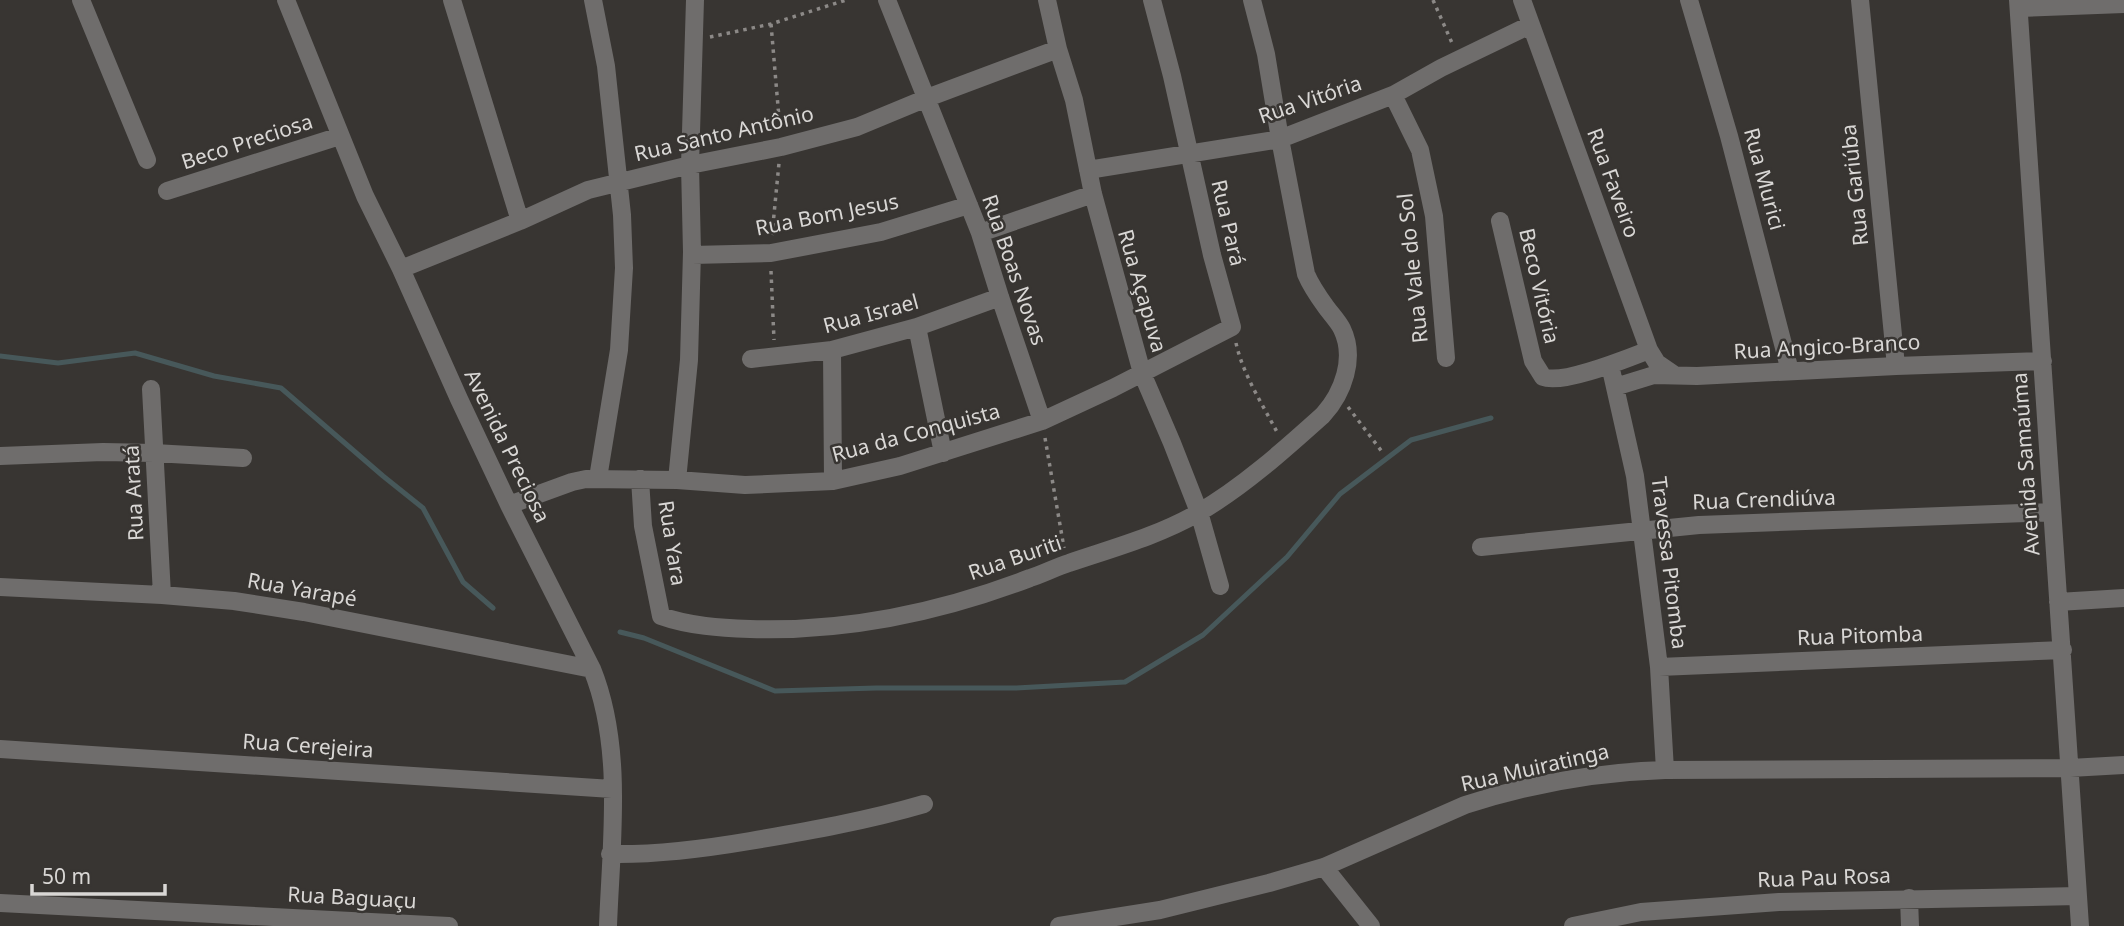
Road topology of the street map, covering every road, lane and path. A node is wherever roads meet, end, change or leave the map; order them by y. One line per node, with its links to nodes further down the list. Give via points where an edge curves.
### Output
1 (81, 0): 26 (street)
2 (286, 0): 23 (street, Avenida Preciosa)
3 (452, 0): 33 (street)
4 (593, 0): 29 (street, via 606,66)
5 (695, 0): 18 (street)
6 (846, 0): 18 (path, via 771,24)
7 (887, 0): 22 (street, Rua Boas Novas)
8 (1047, 0): 19 (street, Rua Açapuva)
9 (1152, 0): 25 (street, Rua Pará)
10 (1252, 0): 24 (street, Rua Buriti)
11 (1433, 0): 20 (path)
12 (1522, 0): 17 (street, Rua Faveiro)
13 (1689, 0): 50 (street, Rua Murici)
14 (1860, 0): 49 (street, Rua Gariúba)
15 (2018, 4): 16 (street); 47 (street, Avenida Samaúma)
16 (2124, 4)
17 (1531, 25): 20 (street, Rua Vitória); 43 (street, Rua Faveiro)
18 (694, 41): 27 (street)
19 (1058, 49): 22 (street, Rua Santo Antônio); 28 (street, Rua Açapuva)
20 (1459, 59): 21 (street, Rua Vitória)
21 (1393, 96): 24 (street, Rua Vitória); 45 (street, Rua Vale do Sol, via 1420,150 1434,216)
22 (927, 97): 27 (street, Rua Santo Antônio, via 857,127); 32 (street, Rua Boas Novas)
23 (340, 136): 30 (street, Beco Preciosa); 38 (street, Avenida Preciosa)
24 (1280, 139): 25 (street, Rua Vitória); 55 (street, Rua Buriti, via 1306,274 1345,338 1346,370)
25 (1189, 154): 28 (street, Rua Vitória); 41 (street, Rua Pará)
26 (147, 159)
27 (690, 164): 29 (street, Rua Santo Antônio); 37 (street)
28 (1088, 170): 31 (street, Rua Açapuva)
29 (618, 181): 33 (street, Rua Santo Antônio); 63 (street, via 624,268 619,349)
30 (167, 191)
31 (1093, 194): 35 (street); 51 (street, Rua Açapuva)
32 (969, 205): 35 (street, Rua Boas Novas); 36 (street, Rua Bom Jesus, via 881,232)
33 (520, 221): 38 (street, Rua Santo Antônio)
34 (1500, 222): 48 (street, Beco Vitória, via 1533,361 1543,377 1557,379)
35 (980, 233): 39 (street, Rua Boas Novas)
36 (771, 253): 37 (street, Rua Bom Jesus); 44 (path)
37 (692, 255): 65 (street, via 689,360)
38 (401, 269): 67 (street, Avenida Preciosa)
39 (1000, 297): 40 (street, Rua Israel); 56 (street, Rua Boas Novas)
40 (917, 327): 42 (street, Rua Israel); 59 (street)
41 (1232, 327): 51 (street, Rua da Conquista); 57 (path, via 1238,354)
42 (832, 350): 44 (street, Rua Israel); 66 (street)
43 (1649, 350): 48 (street); 52 (street, Rua Faveiro, via 1657,363)
44 (775, 358): 46 (street, Rua Israel)
45 (1446, 358)
46 (751, 359)
47 (2043, 361): 49 (street, Rua Angico-Branco); 69 (street, Avenida Samaúma)
48 (1610, 365): 53 (street, Travessa Pitomba)
49 (1896, 366): 50 (street, Rua Angico-Branco)
50 (1790, 371): 52 (street, Rua Angico-Branco)
51 (1142, 373): 56 (street, Rua da Conquista); 68 (street, Rua Açapuva)
52 (1673, 374): 53 (street, Rua Angico-Branco)
53 (1615, 387): 70 (street, Travessa Pitomba, via 1633,462)
54 (151, 389): 58 (street, Rua Aratá)
55 (1338, 395): 57 (street, Rua Buriti, via 1323,415); 60 (path)
56 (1042, 421): 59 (street, Rua da Conquista); 72 (path)
57 (1285, 448): 68 (street, Rua Buriti)
58 (154, 453): 61 (street); 62 (street); 75 (street, Rua Aratá)
59 (943, 453): 66 (street, Rua da Conquista)
60 (1383, 453)
61 (0, 456)
62 (243, 458)
63 (598, 478): 64 (street, Rua da Conquista); 67 (street, Rua da Conquista, via 572,482)
64 (640, 479): 65 (street, Rua da Conquista); 78 (street, Rua Yara, via 643,526)
65 (677, 480): 66 (street, Rua da Conquista, via 745,485)
66 (833, 481)
67 (509, 505): 81 (street, Avenida Preciosa)
68 (1199, 512): 72 (street, Rua Buriti, via 1142,539); 73 (street, Rua Açapuva)
69 (2051, 512): 70 (street, Rua Crendiúva); 77 (street, Avenida Samaúma)
70 (1642, 530): 71 (street, Rua Crendiúva); 80 (street, Travessa Pitomba)
71 (1481, 547)
72 (1066, 564): 78 (street, Rua Buriti, via 956,602 823,628 722,628)
73 (1220, 586)
74 (0, 587): 75 (street, Rua Yarapé)
75 (162, 595): 81 (street, Rua Yarapé, via 304,612)
76 (2124, 598): 77 (street)
77 (2058, 601): 79 (street, Avenida Samaúma)
78 (660, 613)
79 (2063, 650): 80 (street, Rua Pitomba); 84 (street, Avenida Samaúma)
80 (1659, 667): 85 (street, Travessa Pitomba)
81 (592, 669): 86 (street, Avenida Preciosa, via 611,744)
82 (0, 749): 86 (street, Rua Cerejeira)
83 (2124, 765): 84 (street, Rua Muiratinga)
84 (2070, 768): 85 (street, Rua Muiratinga); 90 (street, Avenida Samaúma)
85 (1665, 770): 89 (street, Rua Muiratinga, via 1577,777 1488,798)
86 (612, 789): 88 (street, Avenida Preciosa)
87 (923, 804): 88 (street, via 823,829 718,846 645,855)
88 (610, 854): 94 (street, Avenida Preciosa)
89 (1324, 867): 95 (street, Rua Muiratinga, via 1160,910); 96 (street)
90 (2078, 896): 91 (street, Rua Pau Rosa); 99 (street, Avenida Samaúma)
91 (1909, 898): 97 (street, Rua Pau Rosa, via 1641,912); 98 (street)
92 (0, 903): 93 (street, Rua Baguaçu)
93 (449, 926)
94 (608, 926)
95 (1059, 926)
96 (1371, 926)
97 (1573, 926)
98 (1910, 926)
99 (2080, 926)

